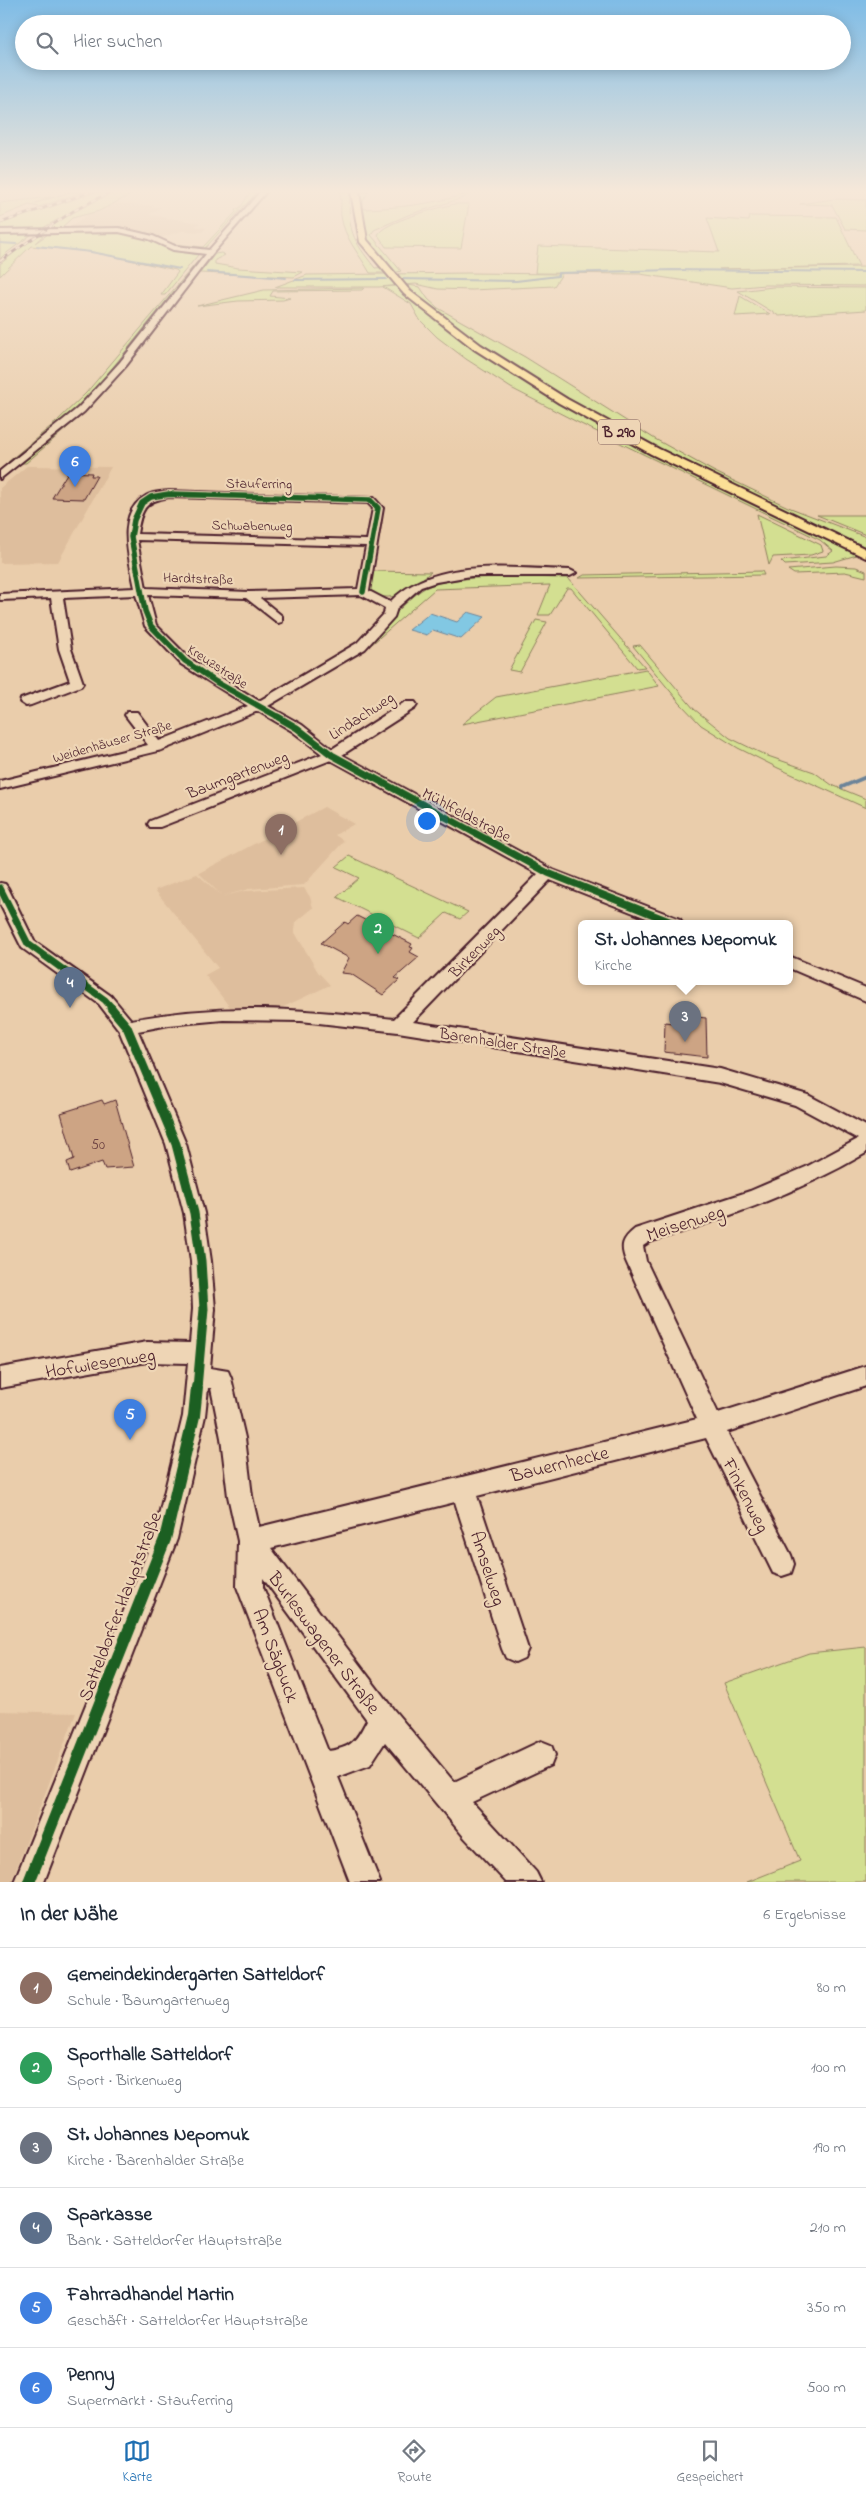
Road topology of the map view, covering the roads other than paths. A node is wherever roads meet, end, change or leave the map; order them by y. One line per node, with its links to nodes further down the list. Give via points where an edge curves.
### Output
1 (189, 280): 3 (street, via 123,364 81,410)
2 (395, 280): 6 (main road, B 290, via 478,349 531,383 666,456)
3 (0, 476)
4 (131, 537): 5 (street, Schwabenweg); 5 (street, Stauferring, via 142,503 151,497 169,494 348,497 376,504); 8 (street, Stauferring)
5 (371, 543): 9 (street, Stauferring)
6 (866, 554)
7 (570, 573): 13 (street, Weidenhäuser Straße, via 478,573 440,577 412,587)
8 (141, 591): 10 (street, Hardtstraße); 11 (street, Hardtstraße); 17 (street, Kreuzstraße, via 151,626 168,645 216,682)
9 (362, 592): 11 (street, Hardtstraße); 13 (street, Hardtstraße)
10 (56, 593): 12 (street, Hardtstraße); 15 (street, via 64,649 77,684)
11 (249, 595): 14 (street)
12 (0, 597)
13 (391, 607): 17 (street, Weidenhäuser Straße, via 390,615 362,646)
14 (278, 619)
15 (26, 702)
16 (410, 705): 20 (street, Lindachweg)
17 (259, 706): 19 (street, Weidenhäuser Straße); 20 (street, Mühlfeldstraße, via 297,728)
18 (132, 715): 19 (street)
19 (157, 747): 21 (street, Weidenhäuser Straße)
20 (332, 755): 22 (street, Baumgartenweg); 23 (street, Mühlfeldstraße)
21 (0, 785)
22 (155, 824)
23 (548, 873): 25 (street, Mühlfeldstraße); 28 (street, Birkenweg)
24 (0, 888): 29 (street, Satteldorfer Hauptstraße, via 28,944 105,1000)
25 (666, 920)
26 (793, 964): 27 (street)
27 (866, 995)
28 (398, 1026): 29 (street, Barenhalder Straße, via 302,1015 232,1014 184,1017); 30 (street, Barenhalder Straße, via 720,1076 801,1100)
29 (127, 1028): 32 (street, Satteldorfer Hauptstraße, via 176,1144 194,1213 204,1309)
30 (866, 1135)
31 (866, 1144): 36 (street, Meisenweg, via 798,1179 724,1210 642,1235 633,1242 636,1260)
32 (200, 1353): 34 (street, Hofwiesenweg, via 147,1352); 35 (street, Satteldorfer Hauptstraße)
33 (866, 1376): 36 (street, Bauernhecke)
34 (0, 1378)
35 (199, 1378): 38 (street, Burleswagener Straße, via 220,1378); 45 (street, Satteldorfer Hauptstraße, via 194,1416 166,1539)
36 (712, 1426): 37 (street, Bauernhecke); 39 (street, Finkenweg)
37 (462, 1487): 38 (street, Bauernhecke); 40 (street, Amselweg)
38 (250, 1542): 41 (street, Burleswagener Straße); 43 (street, Am Sägbuck, via 250,1587)
39 (782, 1564)
40 (515, 1649)
41 (383, 1719): 43 (street, via 364,1753 348,1763); 44 (street, Burleswagener Straße)
42 (541, 1755): 44 (street)
43 (319, 1766): 46 (street, Am Sägbuck)
44 (450, 1798): 47 (street, Burleswagener Straße)
45 (29, 1882)
46 (365, 1882)
47 (526, 1882)

